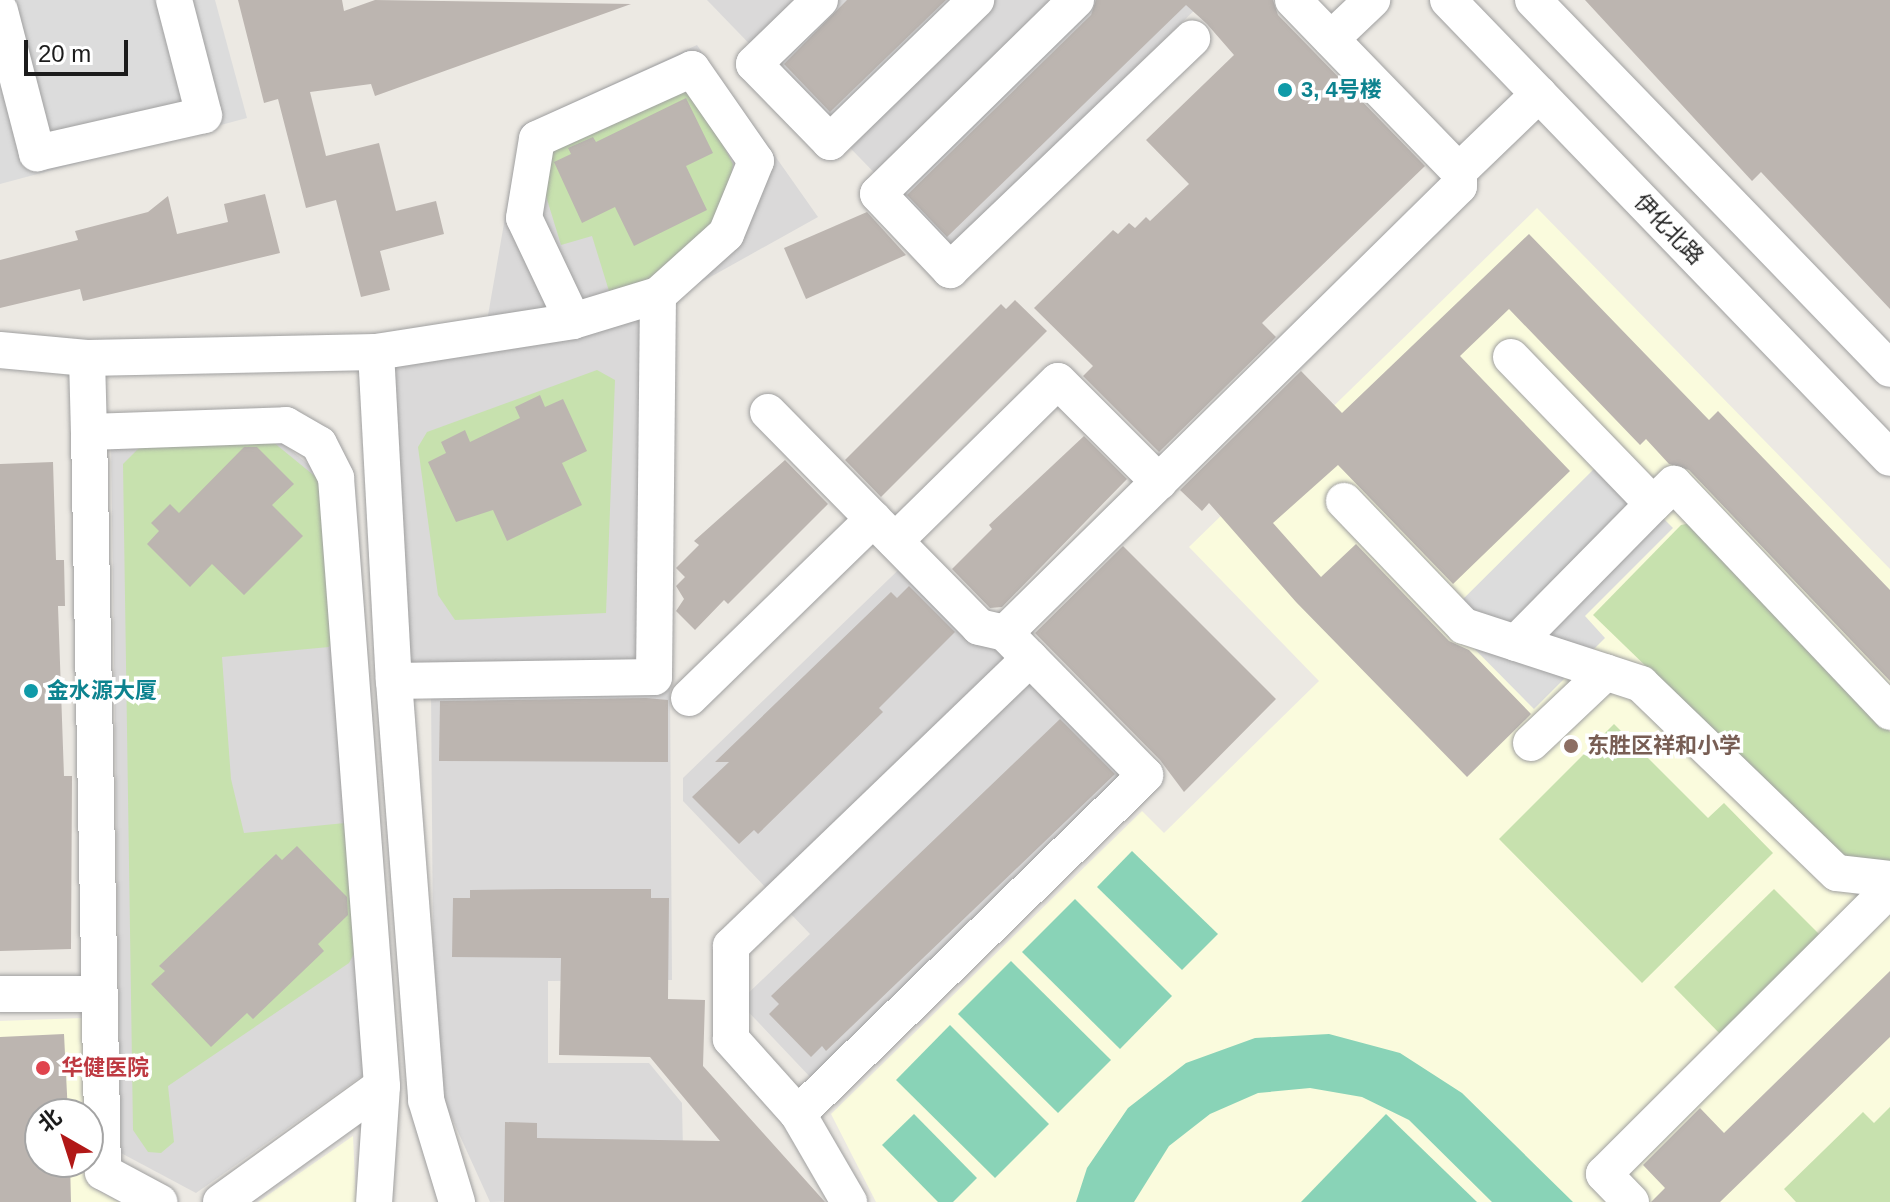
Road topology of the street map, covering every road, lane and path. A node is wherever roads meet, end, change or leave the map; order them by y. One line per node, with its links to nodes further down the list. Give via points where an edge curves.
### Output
1 (174, 0): 9 (street, via 204,115 37,153)
2 (820, 0): 3 (street, via 754,64 830,142)
3 (976, 0)
4 (1076, 0): 10 (street, via 878,194 950,270)
5 (1293, 0): 11 (street)
6 (1372, 0): 11 (street)
7 (1448, 0): 12 (street, 伊化北路)
8 (1533, 0): 20 (street)
9 (0, 11)
10 (1192, 39)
11 (1331, 39): 13 (street)
12 (1539, 94): 13 (street); 23 (street, 伊化北路)
13 (1459, 171): 24 (street, via 1459,186)
14 (658, 295): 15 (street); 15 (street, via 726,234 756,161 692,69 537,139 524,218); 31 (street, via 654,677)
15 (573, 321): 17 (street)
16 (0, 350): 19 (street)
17 (376, 352): 19 (street); 31 (street)
18 (1511, 357): 26 (street)
19 (87, 358): 22 (street)
20 (1890, 369)
21 (768, 412): 27 (street)
22 (89, 432): 38 (street); 39 (street, via 286,425 319,444 336,478)
23 (1890, 458)
24 (1159, 482): 27 (street, via 1058,381); 29 (street)
25 (1344, 501): 28 (street, via 1464,626)
26 (1653, 504): 28 (street); 33 (street, via 1674,484)
27 (884, 530): 29 (street, via 979,627); 32 (street)
28 (1516, 643): 30 (street)
29 (1018, 646): 40 (street, via 731,946 731,1039); 40 (street, via 1145,775)
30 (1606, 672): 34 (street); 35 (street, via 1641,684 1837,873)
31 (394, 681): 44 (street, via 426,1100)
32 (689, 698)
33 (1890, 712)
34 (1531, 743)
35 (1890, 879)
36 (1890, 889): 46 (street, via 1604,1174)
37 (0, 994): 38 (street)
38 (99, 994): 41 (street, via 103,1172)
39 (382, 1086): 42 (street); 43 (street)
40 (798, 1114): 45 (street)
41 (159, 1202)
42 (221, 1202)
43 (374, 1202)
44 (457, 1202)
45 (849, 1202)
46 (1631, 1202)

